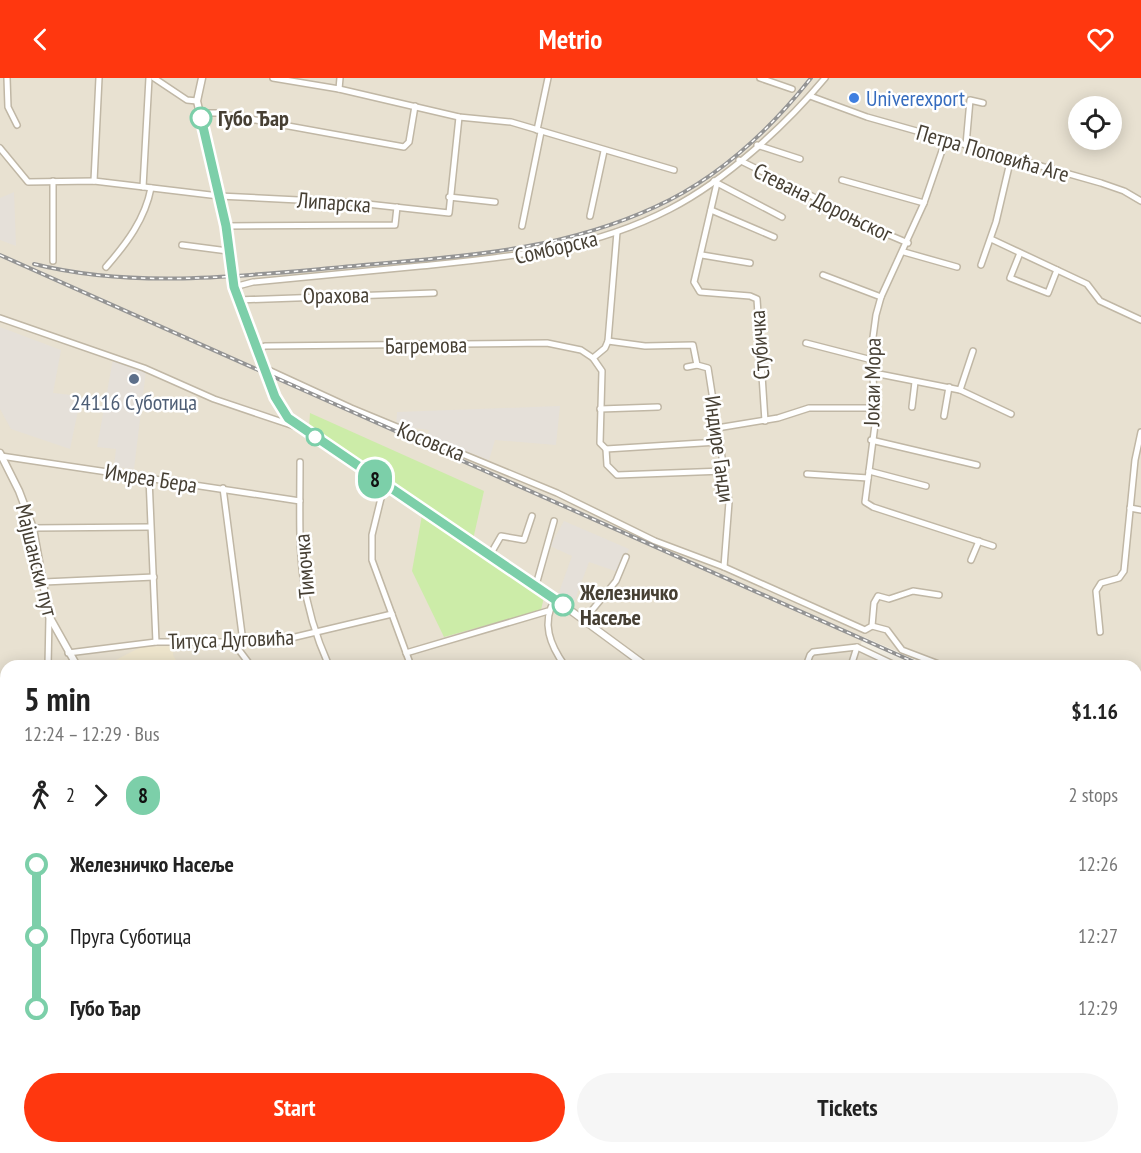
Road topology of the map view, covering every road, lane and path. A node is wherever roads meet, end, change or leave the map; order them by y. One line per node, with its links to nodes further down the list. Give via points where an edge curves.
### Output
1 (7, 78): 19 (street, via 8,107)
2 (99, 78): 32 (street)
3 (149, 78): 34 (street)
4 (154, 78): 14 (street, via 187,100)
5 (202, 78): 14 (street, Косовска)
6 (273, 78): 11 (street)
7 (340, 78): 11 (street)
8 (548, 78): 20 (street)
9 (760, 78): 12 (street)
10 (825, 78): 13 (street, Сомборска)
11 (339, 89): 16 (street)
12 (792, 89)
13 (810, 96): 21 (street, Петра Поповића Аге); 22 (street, Сомборска)
14 (197, 101): 17 (street, Косовска)
15 (983, 103): 23 (street, via 969,100)
16 (415, 106): 17 (street, via 406,146); 18 (street)
17 (200, 113): 36 (street, Косовска)
18 (459, 117): 20 (street, via 511,122); 37 (street)
19 (17, 125)
20 (539, 131): 25 (street); 46 (street)
21 (946, 139): 23 (street, Петра Поповића Аге); 40 (street, Јокаи Мора)
22 (758, 145): 27 (street); 28 (street, Сомборска)
23 (966, 145): 26 (street, Петра Поповића Аге)
24 (0, 148): 31 (street, Липарска, via 28,182)
25 (604, 151): 29 (street); 43 (street)
26 (1011, 158): 38 (street, Петра Поповића Аге, via 1116,188); 49 (street)
27 (800, 159)
28 (739, 160): 33 (street, Сомборска); 50 (street, Стевана Дороњског, via 849,218)
29 (674, 170)
30 (842, 180): 40 (street)
31 (53, 181): 32 (street, Липарска); 56 (street)
32 (94, 181): 34 (street, Липарска)
33 (715, 182): 42 (street, Стубичка); 44 (street); 47 (street, Сомборска, via 670,209)
34 (143, 187): 35 (street, Липарска)
35 (151, 188): 36 (street, Липарска); 59 (street, via 129,240)
36 (219, 196): 41 (street, Липарска); 45 (street, Косовска)
37 (449, 197): 39 (street); 41 (street, Липарска, via 449,213)
38 (1141, 201)
39 (495, 202)
40 (924, 203): 50 (street, Јокаи Мора)
41 (397, 207): 45 (street, via 395,225)
42 (711, 210): 48 (street); 55 (street, Стубичка)
43 (590, 216)
44 (782, 217)
45 (226, 226): 52 (street, Косовска)
46 (522, 226)
47 (617, 232): 63 (street, Сомборска, via 562,248 489,261); 69 (street)
48 (774, 237)
49 (991, 239): 54 (street); 58 (street)
50 (908, 243): 53 (street, Јокаи Мора)
51 (182, 245): 52 (street)
52 (228, 251): 63 (street, Косовска)
53 (904, 252): 60 (street, Стевана Дороњског); 65 (street, Јокаи Мора)
54 (1020, 253): 61 (street); 61 (street, via 1010,278 1048,293)
55 (702, 255): 57 (street); 90 (street, Стубичка, via 694,282 700,292 757,299)
56 (53, 261)
57 (750, 263)
58 (981, 265)
59 (106, 267)
60 (957, 267)
61 (1056, 270): 68 (street, via 1087,284 1100,301)
62 (823, 275): 65 (street)
63 (234, 287): 66 (street, Косовска)
64 (434, 293): 66 (street, Орахова)
65 (881, 297): 74 (street, Јокаи Мора, via 873,328)
66 (238, 300): 71 (street, Косовска)
67 (0, 318): 91 (street, via 144,368)
68 (1141, 320)
69 (608, 341): 73 (street); 75 (street, via 645,346 693,345)
70 (806, 343): 74 (street)
71 (256, 350): 73 (street, Багремова, via 265,346 547,343 582,350); 77 (street, Косовска)
72 (973, 351): 82 (street)
73 (593, 358): 86 (street, via 602,371)
74 (872, 360): 78 (street, Јокаи Мора)
75 (697, 366): 76 (street); 93 (street, Индире Ганди, via 708,368)
76 (687, 367)
77 (264, 368): 121 (street, Косовска, via 557,493 655,541)
78 (874, 373): 79 (street); 85 (street, Јокаи Мора)
79 (915, 382): 81 (street); 84 (street)
80 (270, 385): 87 (street)
81 (949, 387): 82 (street); 89 (street)
82 (960, 390): 88 (street)
83 (658, 407): 86 (street)
84 (912, 407)
85 (874, 408): 90 (street, via 809,408); 95 (street, Јокаи Мора)
86 (600, 409): 97 (street, via 600,443)
87 (285, 414): 91 (street); 92 (street)
88 (1011, 414)
89 (944, 416)
90 (765, 421): 93 (street)
91 (280, 423): 92 (street)
92 (300, 428): 106 (street)
93 (717, 428): 96 (street, Индире Ганди)
94 (1141, 432): 110 (street)
95 (871, 440): 100 (street); 102 (street, Јокаи Мора)
96 (718, 442): 97 (street); 101 (street, Индире Ганди)
97 (606, 448): 101 (street, via 607,465 616,475)
98 (1, 455): 104 (street, Имреа Бера); 115 (street, Мајшански пут)
99 (300, 462): 109 (street, Тимочка)
100 (977, 465)
101 (723, 471): 121 (street, Индире Ганди, via 729,502)
102 (868, 471): 105 (street, Јокаи Мора); 107 (street)
103 (807, 474): 105 (street)
104 (149, 478): 108 (street, Имреа Бера); 114 (street)
105 (868, 478): 116 (street, Јокаи Мора, via 868,505)
106 (384, 486): 118 (street); 128 (street, via 370,548)
107 (926, 486)
108 (224, 488): 109 (street, Имреа Бера); 136 (street)
109 (300, 501): 133 (street, Тимочка, via 302,585)
110 (1130, 508): 111 (street); 132 (street, via 1122,575 1101,583 1096,591)
111 (1141, 510)
112 (532, 516): 118 (street, via 524,540 501,537)
113 (554, 521): 124 (street)
114 (150, 527): 115 (street); 122 (street)
115 (33, 528): 123 (street, Мајшански пут)
116 (979, 541): 117 (street, Јокаи Мора); 120 (street)
117 (993, 546)
118 (490, 555): 124 (street)
119 (626, 557): 130 (street, via 616,580)
120 (971, 560)
121 (724, 567): 131 (street, Косовска, via 865,630)
122 (154, 577): 123 (street); 134 (street)
123 (44, 582): 129 (street, Мајшански пут)
124 (536, 585): 126 (street)
125 (939, 594): 131 (street, via 913,591 889,599 878,596)
126 (555, 599): 127 (street); 130 (street)
127 (548, 611): 139 (street); 145 (street, via 550,640)
128 (392, 614): 133 (street, Титуса Дуговића); 139 (street)
129 (49, 616): 138 (street, Мајшански пут); 140 (street)
130 (584, 620): 146 (street)
131 (872, 626): 150 (street, Косовска, via 886,630 902,650)
132 (1100, 632)
133 (315, 634): 136 (street, Титуса Дуговића); 143 (street, Тимочка)
134 (156, 642): 135 (street, Титуса Дуговића); 138 (street, Титуса Дуговића)
135 (233, 642): 136 (street, Титуса Дуговића); 142 (street)
136 (243, 642)
137 (857, 647): 147 (street, via 813,652); 148 (street); 149 (street)
138 (68, 653): 141 (street, Мајшански пут)
139 (406, 653): 144 (street)
140 (48, 660)
141 (73, 660)
142 (246, 660)
143 (326, 660)
144 (409, 660)
145 (562, 660)
146 (638, 660)
147 (808, 660)
148 (853, 660)
149 (884, 660)
150 (928, 660)

